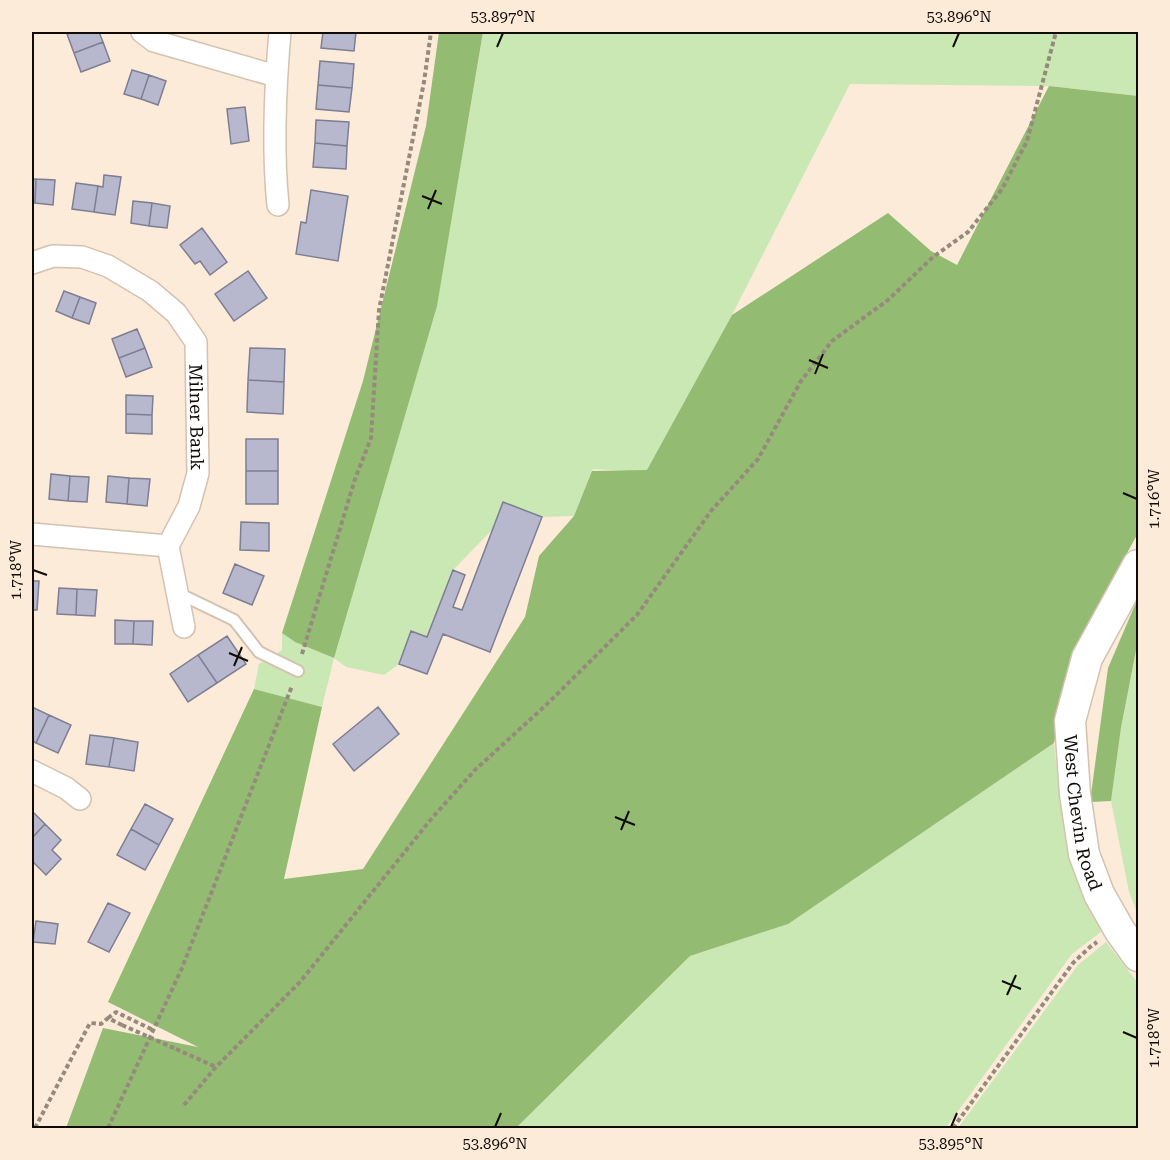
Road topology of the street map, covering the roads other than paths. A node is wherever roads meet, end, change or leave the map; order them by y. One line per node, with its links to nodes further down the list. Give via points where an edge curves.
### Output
1 (142, 32): 3 (street, via 154,42)
2 (280, 32): 3 (street)
3 (276, 76): 4 (street, via 273,161)
4 (278, 205)
5 (32, 263): 7 (street, Milner Bank, via 53,256 82,257 108,266 150,291 176,313 196,342 198,473 189,506)
6 (32, 534): 7 (street)
7 (168, 546): 9 (street)
8 (1138, 565): 14 (street, West Chevin Road, via 1087,658 1070,721 1084,854 1100,894)
9 (176, 592): 10 (street); 11 (lane, via 234,620 259,652)
10 (184, 627)
11 (298, 671)
12 (32, 771): 13 (street)
13 (80, 799)
14 (1138, 956)

